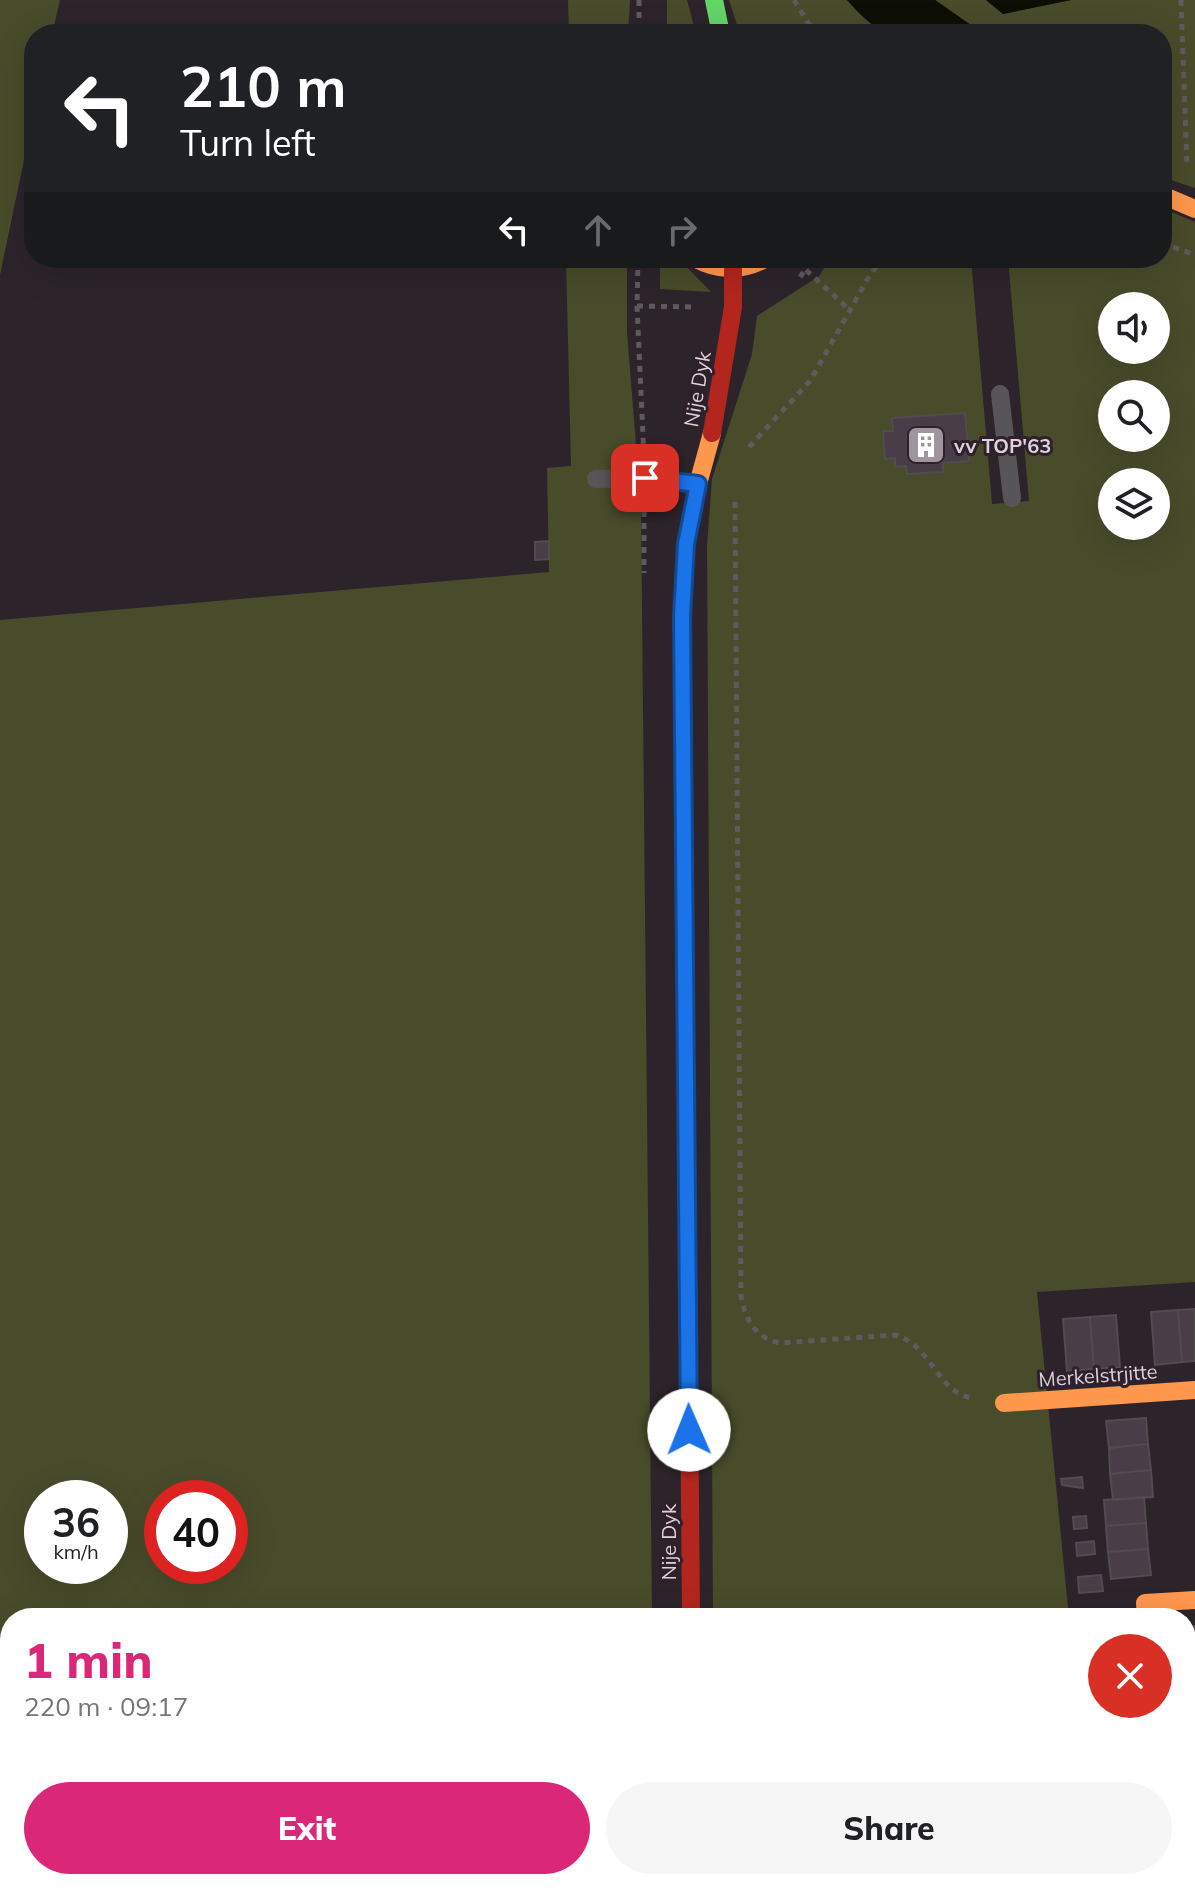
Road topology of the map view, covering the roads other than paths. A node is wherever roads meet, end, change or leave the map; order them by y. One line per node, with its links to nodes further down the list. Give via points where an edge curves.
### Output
1 (714, 0): 2 (street)
2 (719, 24)
3 (716, 268): 5 (street)
4 (744, 268): 5 (street)
5 (733, 270): 8 (street, Nije Dyk, via 733,307 716,420)
6 (1000, 394): 9 (lane)
7 (596, 479): 8 (lane)
8 (698, 484): 13 (street, Nije Dyk, via 686,544 682,616)
9 (1012, 498)
10 (1195, 1390): 11 (street, Merkelstrjitte)
11 (1004, 1403)
12 (1195, 1600): 14 (street, via 1145,1603)
13 (691, 1608)
14 (1145, 1608)

